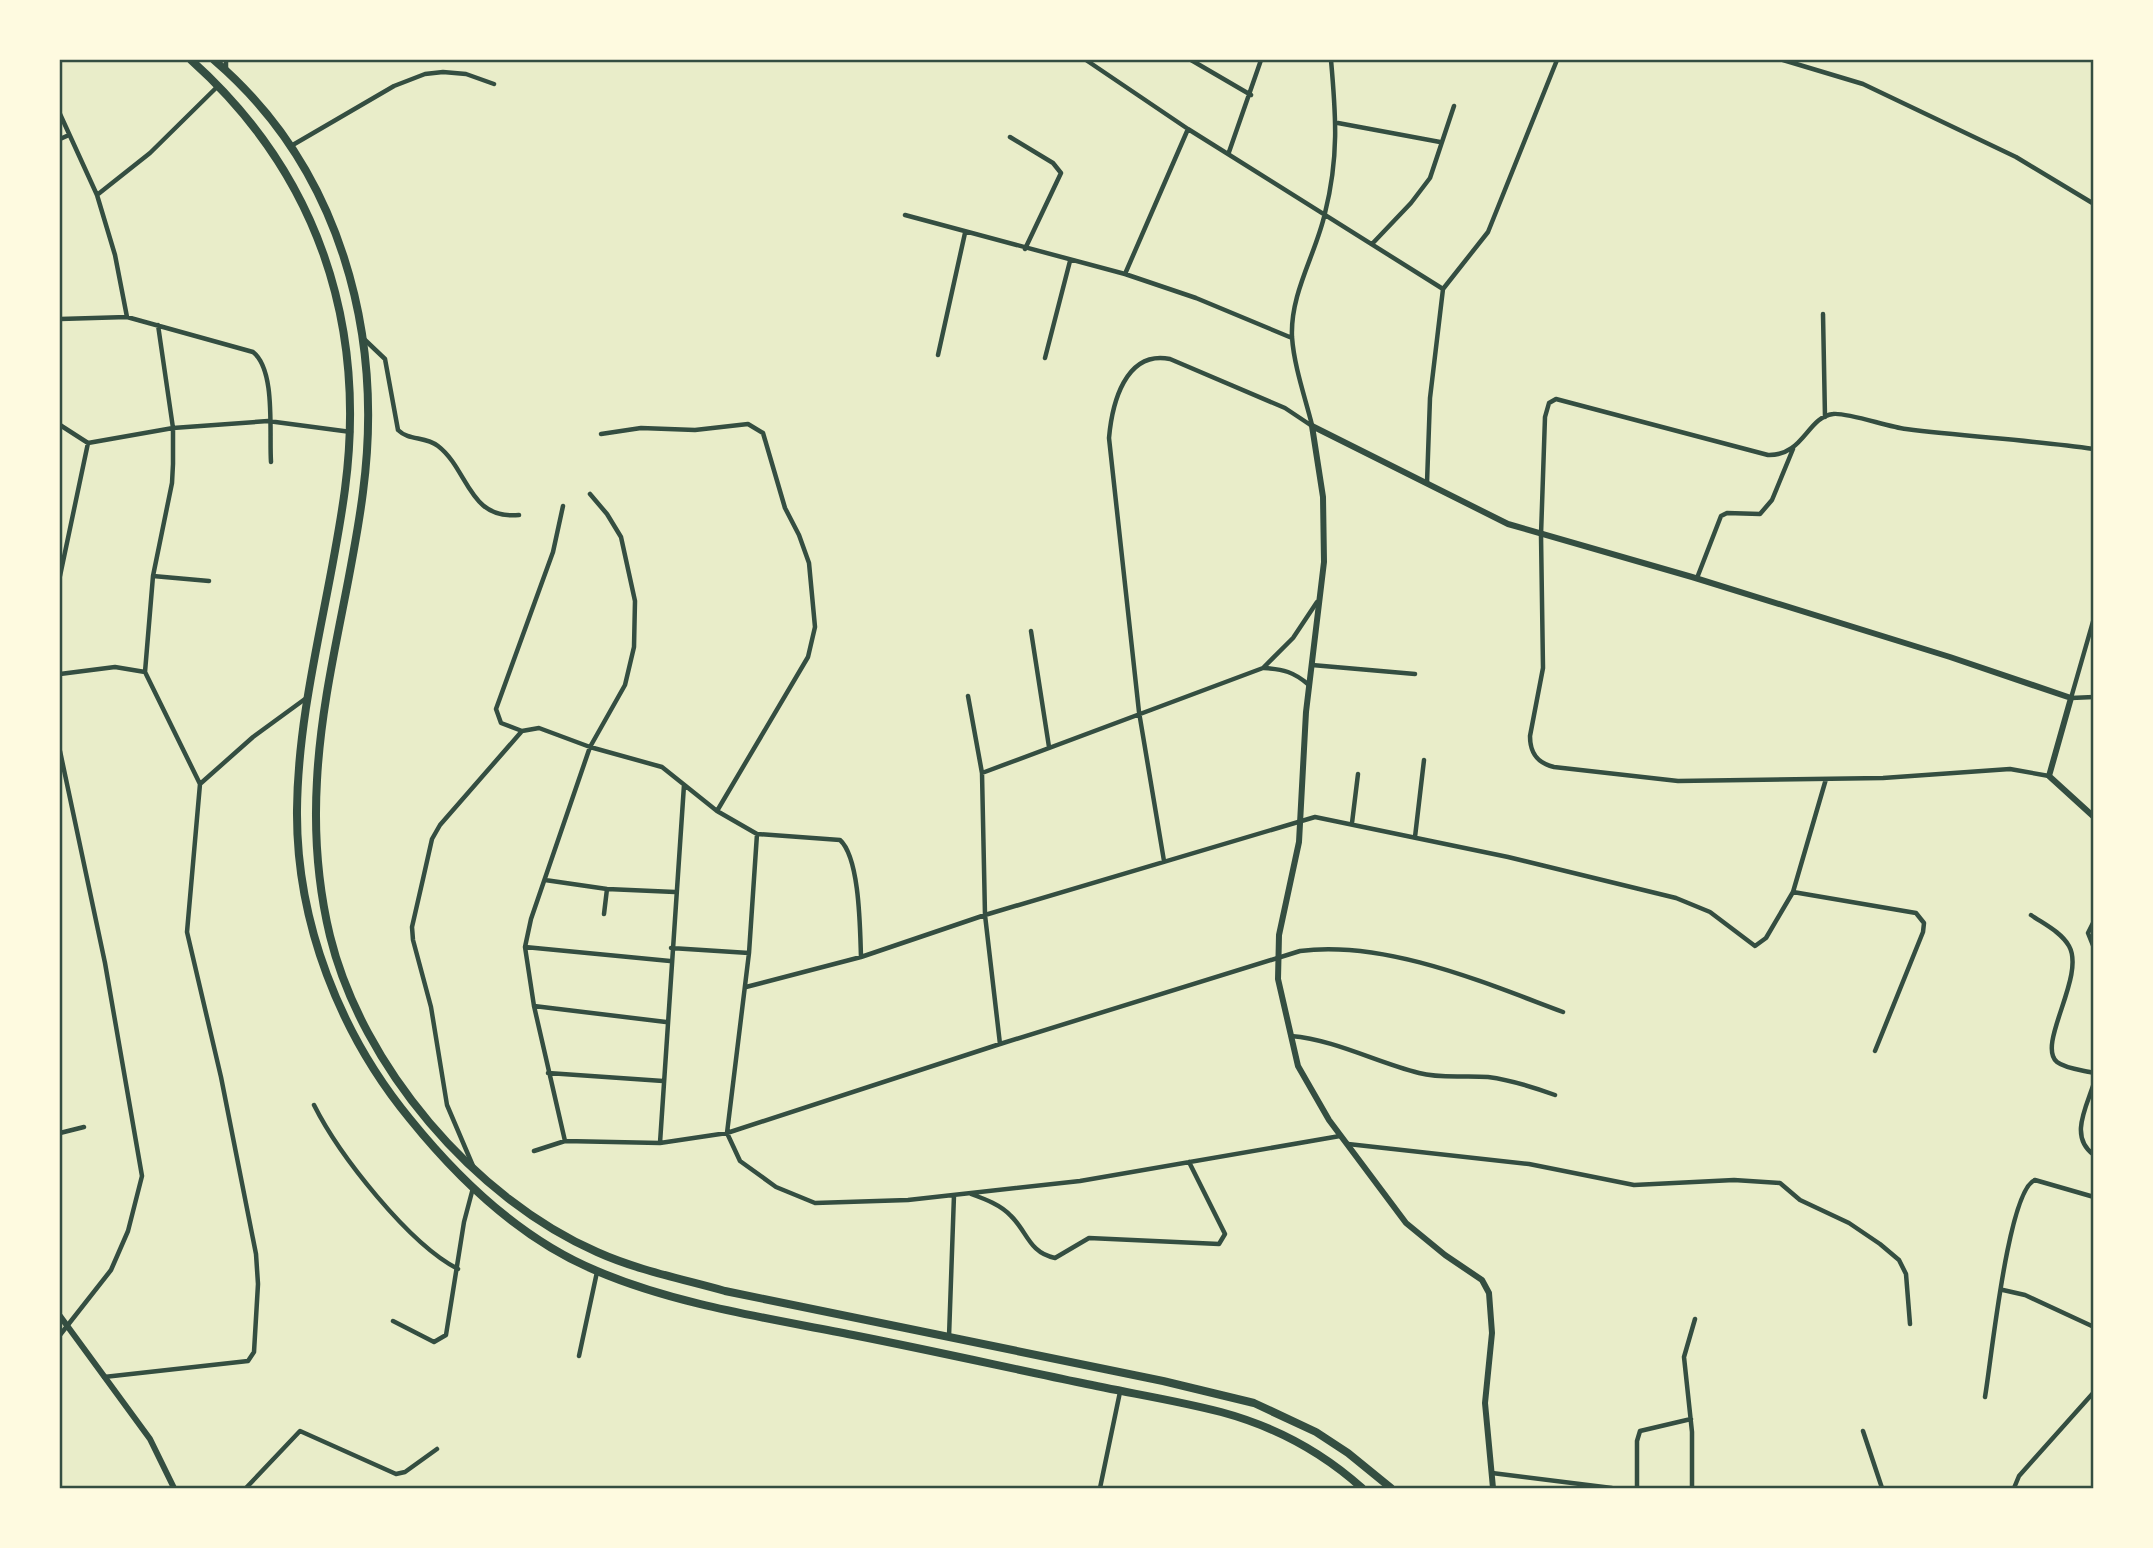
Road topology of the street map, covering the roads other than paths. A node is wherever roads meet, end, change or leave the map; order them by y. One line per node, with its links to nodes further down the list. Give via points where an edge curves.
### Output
1 (191, 60): 12 (highway)
2 (214, 60): 10 (highway)
3 (226, 60): 10 (street)
4 (1086, 60): 17 (street)
5 (1192, 60): 13 (street)
6 (1261, 60): 13 (street)
7 (1331, 60): 16 (street)
8 (1557, 60): 33 (street, via 1488,232)
9 (1783, 60): 25 (street, via 1863,84 2016,157)
10 (226, 70): 22 (highway)
11 (494, 84): 22 (street, via 466,75 425,74 394,86)
12 (218, 85): 24 (street, via 150,153); 47 (highway, via 286,172 320,240 344,321)
13 (1251, 95): 23 (street)
14 (1454, 106): 21 (street)
15 (60, 114): 18 (street)
16 (1337, 122): 21 (street); 27 (street)
17 (1188, 129): 23 (street); 32 (street)
18 (69, 135): 20 (street); 24 (street)
19 (1010, 137): 30 (street, via 1053,163 1061,173)
20 (60, 139)
21 (1440, 142): 29 (street, via 1426,184)
22 (291, 146): 39 (highway, via 334,225 349,266)
23 (1229, 152): 27 (street)
24 (97, 195): 35 (street)
25 (2094, 204)
26 (905, 215): 28 (street)
27 (1325, 217): 29 (street); 38 (street, via 1296,299)
28 (965, 233): 30 (street); 40 (street)
29 (1372, 244): 33 (street)
30 (1025, 249): 31 (street)
31 (1070, 261): 32 (street); 41 (street)
32 (1125, 274): 38 (street)
33 (1443, 289): 53 (street, via 1430,398)
34 (1823, 314): 42 (street)
35 (127, 317): 36 (street); 37 (street)
36 (60, 319)
37 (158, 325): 43 (street, via 253,352 260,358 268,374); 46 (street)
38 (1292, 338): 45 (street)
39 (364, 339): 56 (street, via 385,359 398,430 436,444 490,511); 132 (highway, via 369,393 363,492 317,777 315,823 322,891 331,938 353,1000 381,1054 424,1116)
40 (938, 355)
41 (1045, 358)
42 (1825, 417): 50 (street); 51 (street, via 1842,415 1906,429)
43 (268, 421): 46 (street); 47 (street); 52 (street)
44 (60, 425): 49 (street)
45 (1312, 426): 53 (street); 62 (street, via 1325,532); 75 (street, via 1285,408 1170,359 1143,362 1129,374 1111,414 1109,438)
46 (173, 428): 49 (street); 59 (street, via 172,483)
47 (352, 432): 71 (highway)
48 (601, 434): 87 (street, via 641,428 756,427 763,433 785,508 809,563 815,627 808,657)
49 (88, 443): 58 (street)
50 (1794, 448): 57 (street, via 1780,456 1768,455 1553,399 1544,428); 60 (street, via 1772,500 1760,514 1721,516)
51 (2094, 449)
52 (271, 462)
53 (1427, 484): 57 (street, via 1476,510)
54 (590, 494): 77 (street, via 621,537 636,616 625,685)
55 (563, 506): 76 (street, via 554,552 496,709 501,723)
56 (519, 515)
57 (1541, 535): 60 (street); 84 (street, via 1543,668 1531,736 1539,761 1653,780)
58 (60, 572)
59 (153, 576): 61 (street); 67 (street)
60 (1698, 578): 74 (street)
61 (208, 581)
62 (1317, 602): 65 (street); 66 (street, via 1293,638)
63 (2094, 618): 74 (street)
64 (1031, 631): 78 (street)
65 (1311, 665): 69 (street); 70 (street)
66 (1263, 668): 70 (street, via 1282,668); 75 (street)
67 (145, 672): 68 (street, via 115,667); 85 (street)
68 (60, 674)
69 (1415, 674)
70 (1309, 685): 89 (street)
71 (310, 696): 85 (street, via 253,737); 133 (highway, via 297,816 316,943 345,1022 372,1069 443,1160)
72 (968, 696): 81 (street)
73 (2094, 697): 74 (street)
74 (2071, 698): 83 (street)
75 (1139, 712): 78 (street); 93 (street)
76 (522, 731): 77 (street, via 539,728); 132 (street, via 432,839 412,927 447,1105)
77 (590, 747): 86 (street, via 653,764); 94 (street)
78 (1049, 747): 81 (street)
79 (60, 751): 147 (street, via 105,963 142,1176 117,1258)
80 (1424, 760): 92 (street)
81 (982, 773): 99 (street)
82 (1358, 774): 90 (street)
83 (2049, 776): 84 (street, via 2010,769); 88 (street)
84 (1826, 779): 97 (street)
85 (200, 784): 153 (street, via 187,932 256,1254 254,1352 250,1360 238,1364)
86 (684, 785): 87 (street); 96 (street)
87 (717, 811): 91 (street)
88 (2094, 817)
89 (1301, 819): 90 (street); 93 (street); 107 (street)
90 (1352, 823): 92 (street)
91 (757, 834): 105 (street); 106 (street, via 835,838 845,844 856,894)
92 (1415, 837): 97 (street, via 1684,901 1710,912 1755,946 1766,938)
93 (1164, 861): 99 (street)
94 (545, 880): 95 (street); 102 (street)
95 (607, 889): 96 (street); 98 (street)
96 (675, 892): 103 (street)
97 (1793, 892): 115 (street, via 1916,913 1922,918 1923,932)
98 (604, 914)
99 (985, 915): 106 (street); 114 (street)
100 (2031, 915): 117 (street, via 2071,948 2070,984 2051,1045 2052,1056 2060,1064)
101 (2094, 921): 104 (street, via 2088,933)
102 (525, 947): 108 (street); 110 (street)
103 (671, 948): 105 (street); 108 (street)
104 (2094, 948)
105 (749, 953): 109 (street)
106 (861, 957): 109 (street)
107 (1277, 958): 111 (street, via 1311,949 1377,955 1466,976); 113 (street); 114 (street)
108 (671, 961): 112 (street)
109 (746, 987): 124 (street)
110 (534, 1006): 112 (street); 116 (street)
111 (1563, 1012)
112 (667, 1022): 118 (street)
113 (1290, 1036): 120 (street, via 1326,1042 1424,1074 1488,1077); 125 (street, via 1303,1076)
114 (1000, 1044): 124 (street)
115 (1875, 1051)
116 (548, 1073): 118 (street); 126 (street)
117 (2094, 1073)
118 (663, 1080): 127 (street)
119 (2094, 1083): 130 (street, via 2080,1133 2082,1145)
120 (1555, 1094)
121 (314, 1105): 137 (street, via 359,1174 433,1252)
122 (83, 1128): 123 (street)
123 (60, 1133)
124 (727, 1133): 127 (street); 135 (street, via 740,1161 776,1188 815,1203)
125 (1340, 1136): 128 (street); 131 (street)
126 (565, 1141): 127 (street); 129 (street)
127 (660, 1143)
128 (1347, 1144): 144 (street, via 1529,1164 1634,1185 1734,1180 1780,1183 1800,1200 1870,1237 1899,1260 1906,1274); 160 (street, via 1406,1223 1482,1280 1489,1293 1492,1333 1485,1403)
129 (534, 1151)
130 (2094, 1155)
131 (1189, 1162): 134 (street, via 1080,1181); 134 (street, via 1225,1234 1219,1244 1089,1238 1055,1258 1024,1238 1009,1213)
132 (475, 1170): 142 (highway, via 552,1228 597,1252 725,1291)
133 (472, 1188): 137 (street); 138 (highway, via 536,1237)
134 (967, 1193): 135 (street)
135 (954, 1195): 150 (street)
136 (2094, 1197): 139 (street, via 2035,1180 2025,1188 2011,1222)
137 (458, 1269): 143 (street, via 448,1329 441,1340 426,1339)
138 (597, 1271): 149 (highway, via 658,1292); 152 (street)
139 (2003, 1290): 146 (street, via 2037,1300); 156 (street)
140 (60, 1316): 147 (street)
141 (1695, 1319): 157 (street, via 1684,1357)
142 (861, 1320): 145 (highway); 149 (highway, via 864,1329)
143 (393, 1321)
144 (1910, 1324)
145 (898, 1327): 150 (highway); 151 (highway, via 890,1334)
146 (2094, 1327)
147 (66, 1328): 148 (street); 153 (street)
148 (60, 1335)
149 (857, 1336): 151 (highway)
150 (949, 1338): 165 (highway, via 1254,1403 1316,1432)
151 (895, 1344): 154 (highway)
152 (579, 1356)
153 (104, 1377): 161 (street, via 150,1439)
154 (1120, 1391): 163 (street); 164 (highway, via 1247,1419 1312,1450)
155 (2094, 1392): 171 (street, via 2019,1476)
156 (1985, 1397)
157 (1690, 1419): 168 (street, via 1640,1431); 169 (street)
158 (1863, 1431): 170 (street)
159 (437, 1449): 162 (street, via 396,1474 300,1432)
160 (1492, 1473): 166 (street); 167 (street)
161 (174, 1489)
162 (246, 1489)
163 (1100, 1489)
164 (1362, 1489)
165 (1391, 1489)
166 (1493, 1489)
167 (1612, 1489)
168 (1637, 1489)
169 (1692, 1489)
170 (1882, 1489)
171 (2014, 1489)

